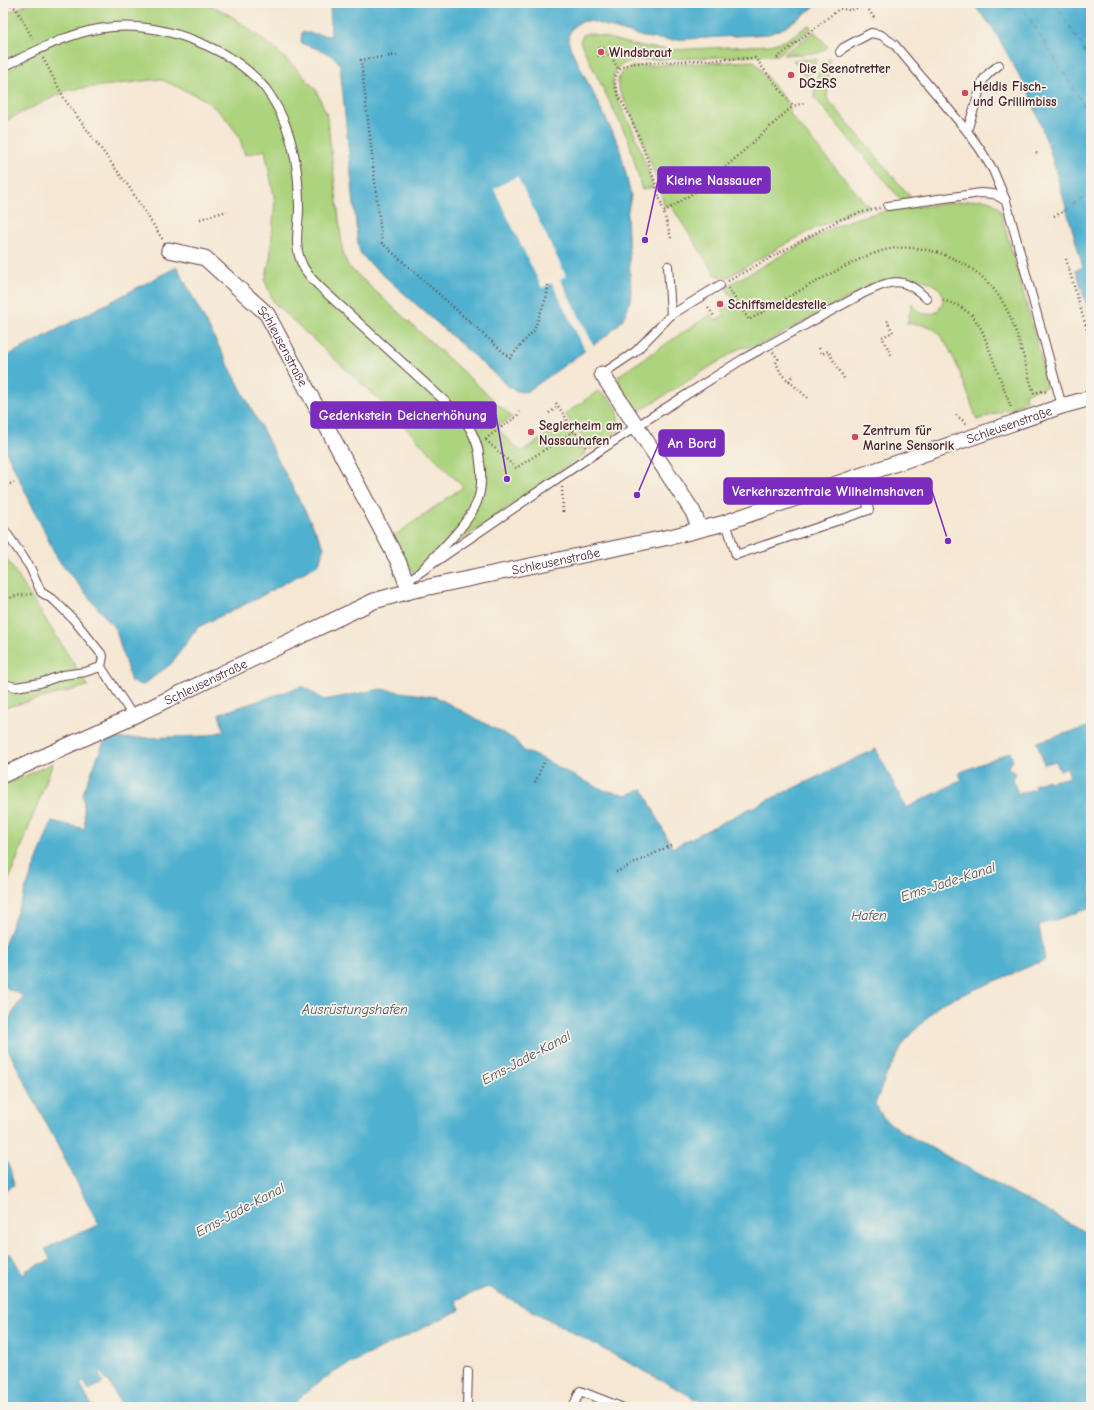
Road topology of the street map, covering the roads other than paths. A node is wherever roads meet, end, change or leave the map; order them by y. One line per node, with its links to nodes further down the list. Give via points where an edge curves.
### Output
1 (840, 52): 4 (lane, via 871,33 890,40)
2 (999, 65): 4 (lane, via 983,80)
3 (3, 67): 20 (lane, via 73,35 112,27 132,27 169,32 184,37 232,60 265,88 281,114 297,168 297,245 300,260 308,275 460,415 476,440 482,474 477,502 461,527)
4 (967, 131): 5 (lane, via 987,160)
5 (1006, 201): 6 (lane, via 994,194 981,193); 14 (lane)
6 (888, 206)
7 (169, 250): 21 (street, Schleusenstraße, via 205,258 267,314 398,561)
8 (668, 266): 11 (lane)
9 (722, 284): 11 (lane)
10 (927, 299): 15 (lane, via 906,283 890,283 874,288 743,359)
11 (671, 315): 12 (lane, via 635,352)
12 (602, 374): 15 (street)
13 (1091, 398): 14 (street, Schleusenstraße)
14 (1062, 406): 16 (street, Schleusenstraße)
15 (637, 426): 19 (street, via 693,512); 20 (lane)
16 (859, 476): 17 (street, Schleusenstraße); 17 (lane, via 869,510 736,555)
17 (726, 522): 19 (street, Schleusenstraße)
18 (3, 528): 22 (lane, via 30,567 41,592 55,601 74,620 103,656)
19 (700, 529): 21 (street, Schleusenstraße)
20 (421, 571): 21 (lane)
21 (408, 587): 24 (street, Schleusenstraße, via 361,606)
22 (101, 667): 23 (lane, via 40,683 16,687); 24 (lane)
23 (3, 684)
24 (134, 716): 25 (street, Schleusenstraße)
25 (3, 775)
26 (468, 1371): 27 (lane)
27 (467, 1407)
28 (573, 1407): 29 (lane, via 580,1391)
29 (621, 1407)

